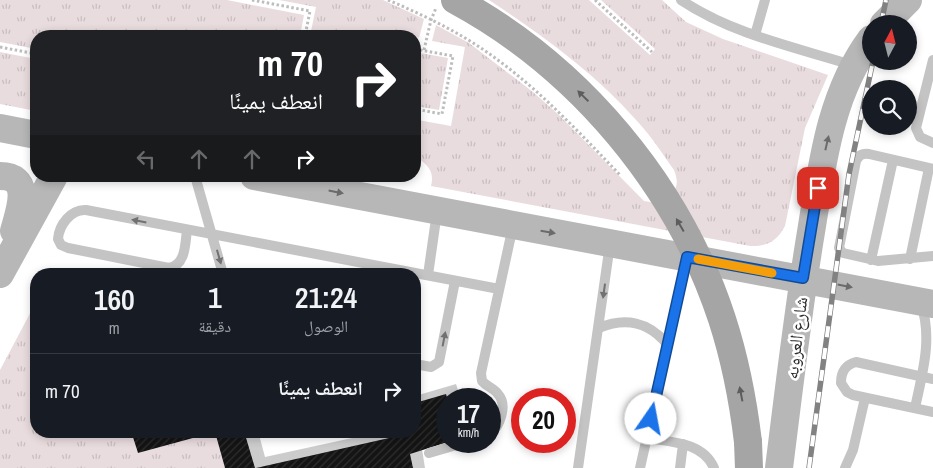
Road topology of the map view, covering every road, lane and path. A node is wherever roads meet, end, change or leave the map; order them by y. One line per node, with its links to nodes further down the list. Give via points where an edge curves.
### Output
1 (252, 0): 8 (path, via 310,11)
2 (595, 0): 13 (path)
3 (681, 0): 9 (lane, via 718,21)
4 (765, 0): 9 (lane)
5 (908, 0): 7 (main road)
6 (446, 3): 12 (path, via 431,20); 59 (main road, one-way to 6, bridge, via 738,379 721,318 698,259 650,176 611,126 566,80 517,40)
7 (893, 15)
8 (306, 30)
9 (755, 35): 17 (lane)
10 (0, 47): 15 (path)
11 (421, 50): 12 (path)
12 (424, 50): 18 (path, via 453,56 442,114)
13 (652, 52)
14 (862, 52): 17 (main road, شارع العروبه)
15 (30, 53)
16 (933, 60): 21 (lane, via 916,128 920,137)
17 (853, 66): 42 (main road, شارع العروبه, one-way to 17, via 821,170 841,94)
18 (421, 110)
19 (0, 128): 20 (main road)
20 (30, 133)
21 (933, 143)
22 (893, 160): 23 (lane); 36 (lane); 36 (lane, via 865,153 856,161 839,248 845,254)
23 (931, 168): 35 (lane)
24 (0, 176): 37 (main road, via 15,180 22,194)
25 (51, 182): 37 (main road)
26 (197, 182): 31 (lane)
27 (284, 182): 28 (main road, one-way to 28)
28 (437, 212): 29 (main road); 41 (lane)
29 (513, 225): 32 (main road, one-way to 32); 44 (lane)
30 (187, 230): 30 (lane, one-way to 30, via 81,210 69,216 58,239 68,248 169,268 176,266 182,258); 31 (lane)
31 (212, 235): 38 (lane, one-way to 38); 39 (lane)
32 (610, 243): 34 (main road); 46 (lane, one-way to 46)
33 (933, 256): 35 (lane)
34 (687, 257): 42 (main road); 47 (lane)
35 (910, 259): 36 (lane)
36 (871, 260)
37 (3, 268)
38 (221, 268)
39 (360, 268)
40 (421, 276): 41 (lane)
41 (428, 276): 43 (lane)
42 (803, 278): 45 (main road, one-way to 45); 64 (main road, شارع العروبه)
43 (455, 281): 44 (lane); 48 (lane, one-way to 43, via 431,367 439,362)
44 (499, 289): 51 (lane, via 481,373 482,381)
45 (926, 302): 49 (lane, via 928,337)
46 (599, 328): 47 (lane, via 617,322 636,323 654,330); 60 (lane)
47 (667, 344): 55 (lane)
48 (421, 365)
49 (922, 376): 50 (lane); 52 (lane, via 862,363 851,364 842,371 841,383 847,392); 53 (lane)
50 (933, 379)
51 (491, 388)
52 (865, 398): 53 (lane); 65 (lane, via 853,450)
53 (915, 408): 54 (lane)
54 (933, 412)
55 (647, 438): 56 (lane); 61 (lane)
56 (683, 444): 62 (lane); 63 (lane, via 705,454)
57 (436, 451): 58 (lane)
58 (429, 453)
59 (749, 455)
60 (578, 468)
61 (640, 468)
62 (680, 468)
63 (714, 468)
64 (779, 468)
65 (845, 468)

